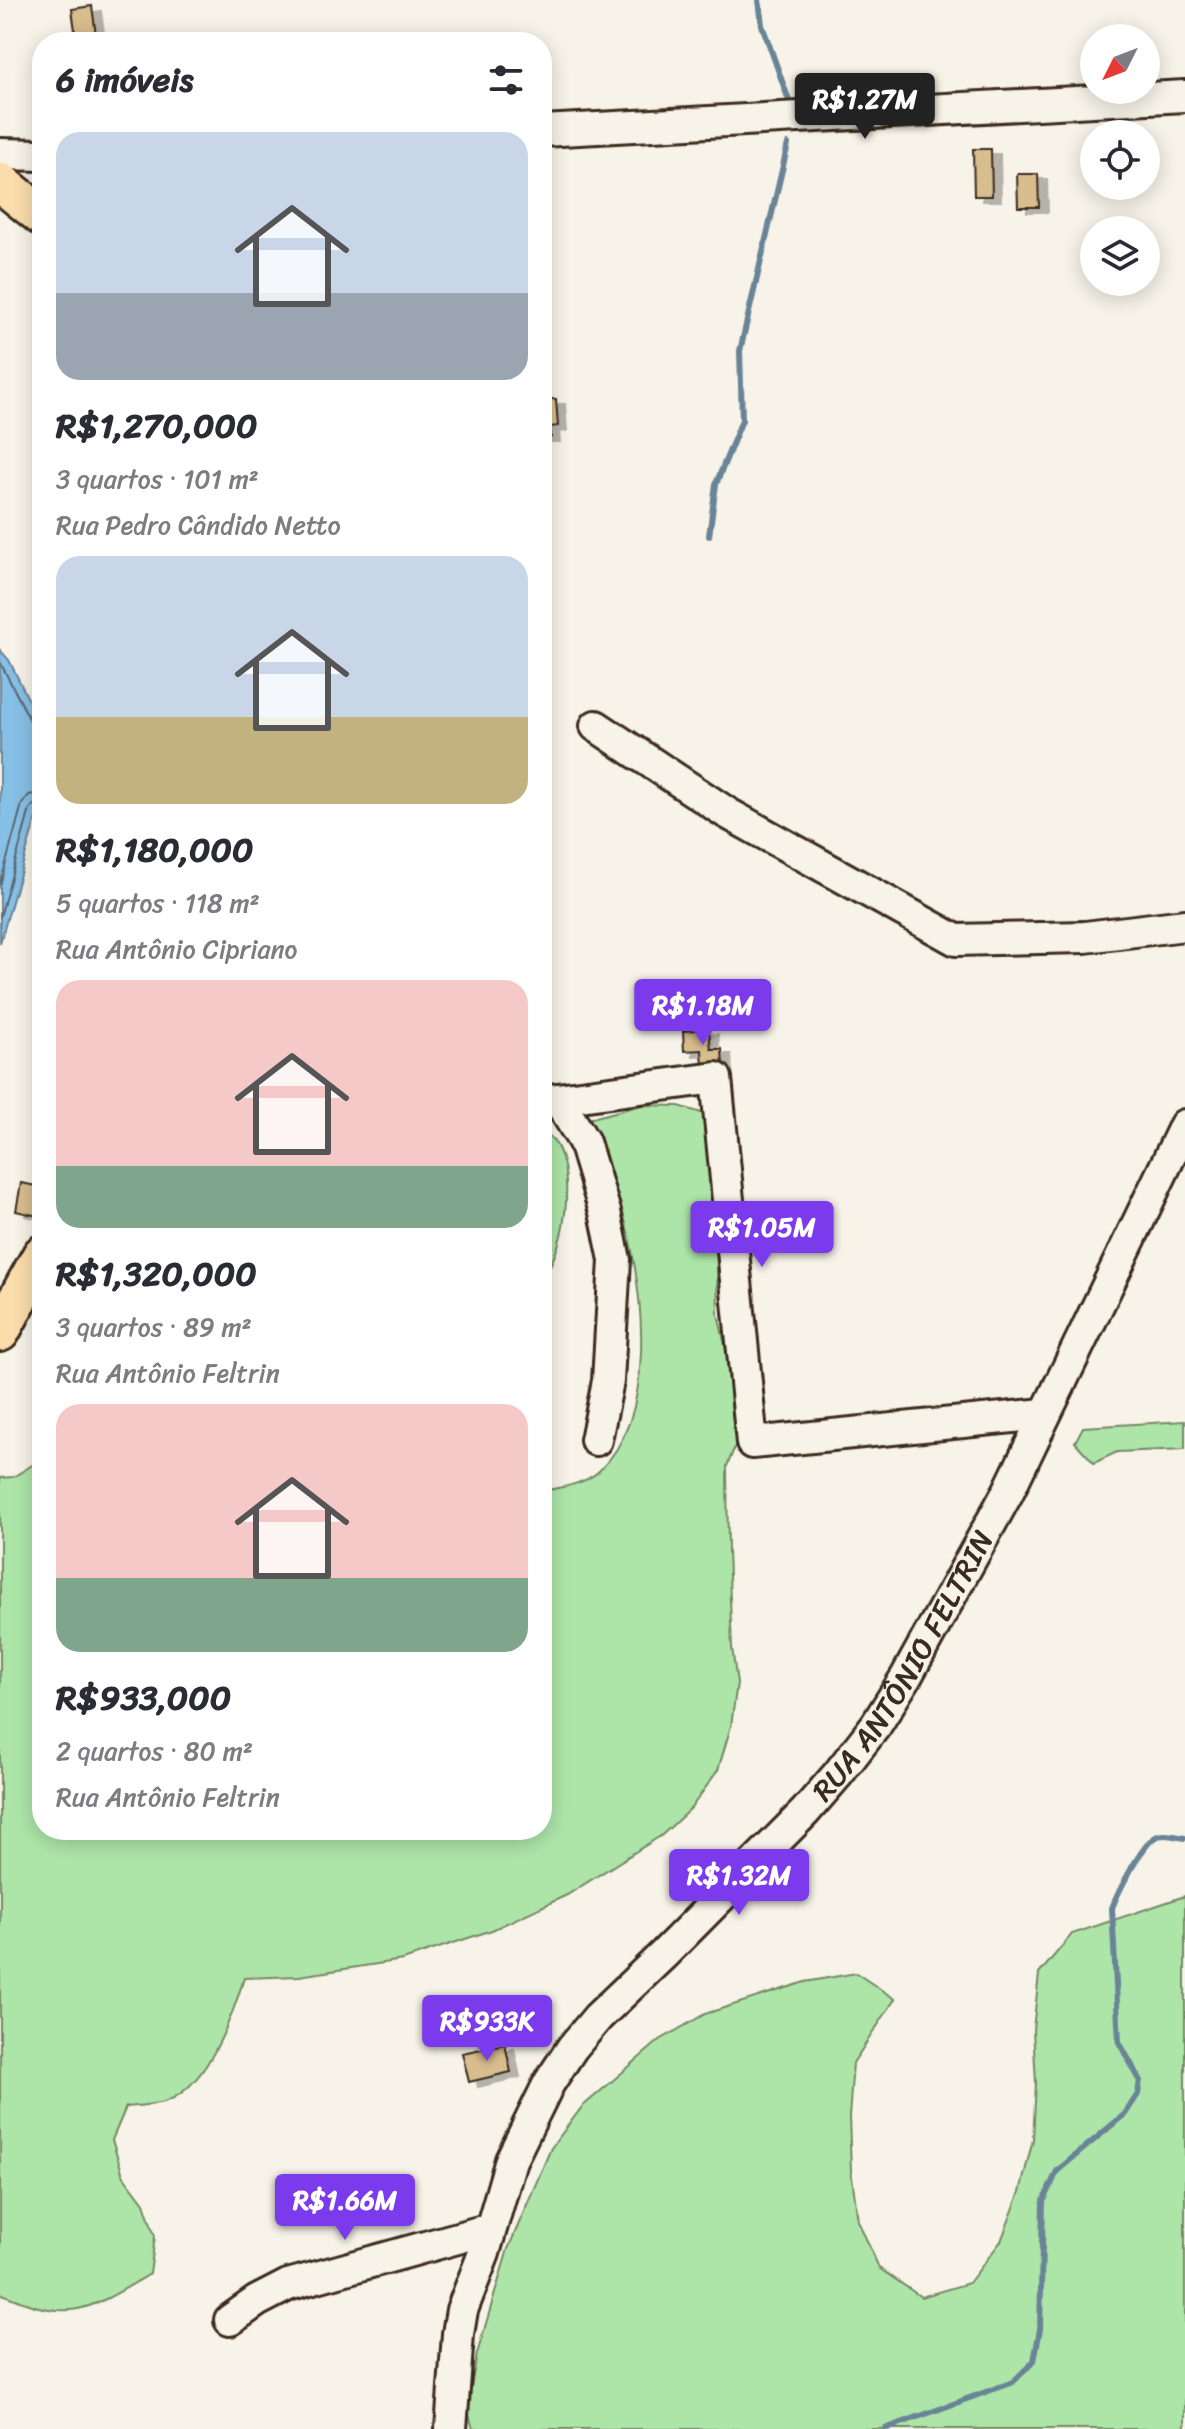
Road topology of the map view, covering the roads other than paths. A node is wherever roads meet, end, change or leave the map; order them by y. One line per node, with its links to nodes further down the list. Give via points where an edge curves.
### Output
1 (1185, 96): 2 (street)
2 (552, 130)
3 (0, 154): 4 (street)
4 (32, 155)
5 (0, 182): 6 (main road)
6 (32, 208)
7 (596, 726): 8 (street, via 727,813 956,940 1085,937)
8 (1185, 925)
9 (552, 1100): 14 (street, via 716,1078 752,1443)
10 (552, 1102): 15 (street, via 584,1142 615,1260 608,1381)
11 (1185, 1125): 14 (street, RUA ANTÔNIO FELTRIN)
12 (32, 1273): 13 (main road)
13 (0, 1332)
14 (1044, 1414): 16 (street, RUA ANTÔNIO FELTRIN, via 986,1532 876,1725 805,1812 572,2048 526,2125)
15 (596, 1440)
16 (490, 2229): 17 (street, via 288,2285); 18 (street, RUA ANTÔNIO FELTRIN, via 462,2310)
17 (230, 2320)
18 (451, 2429)

